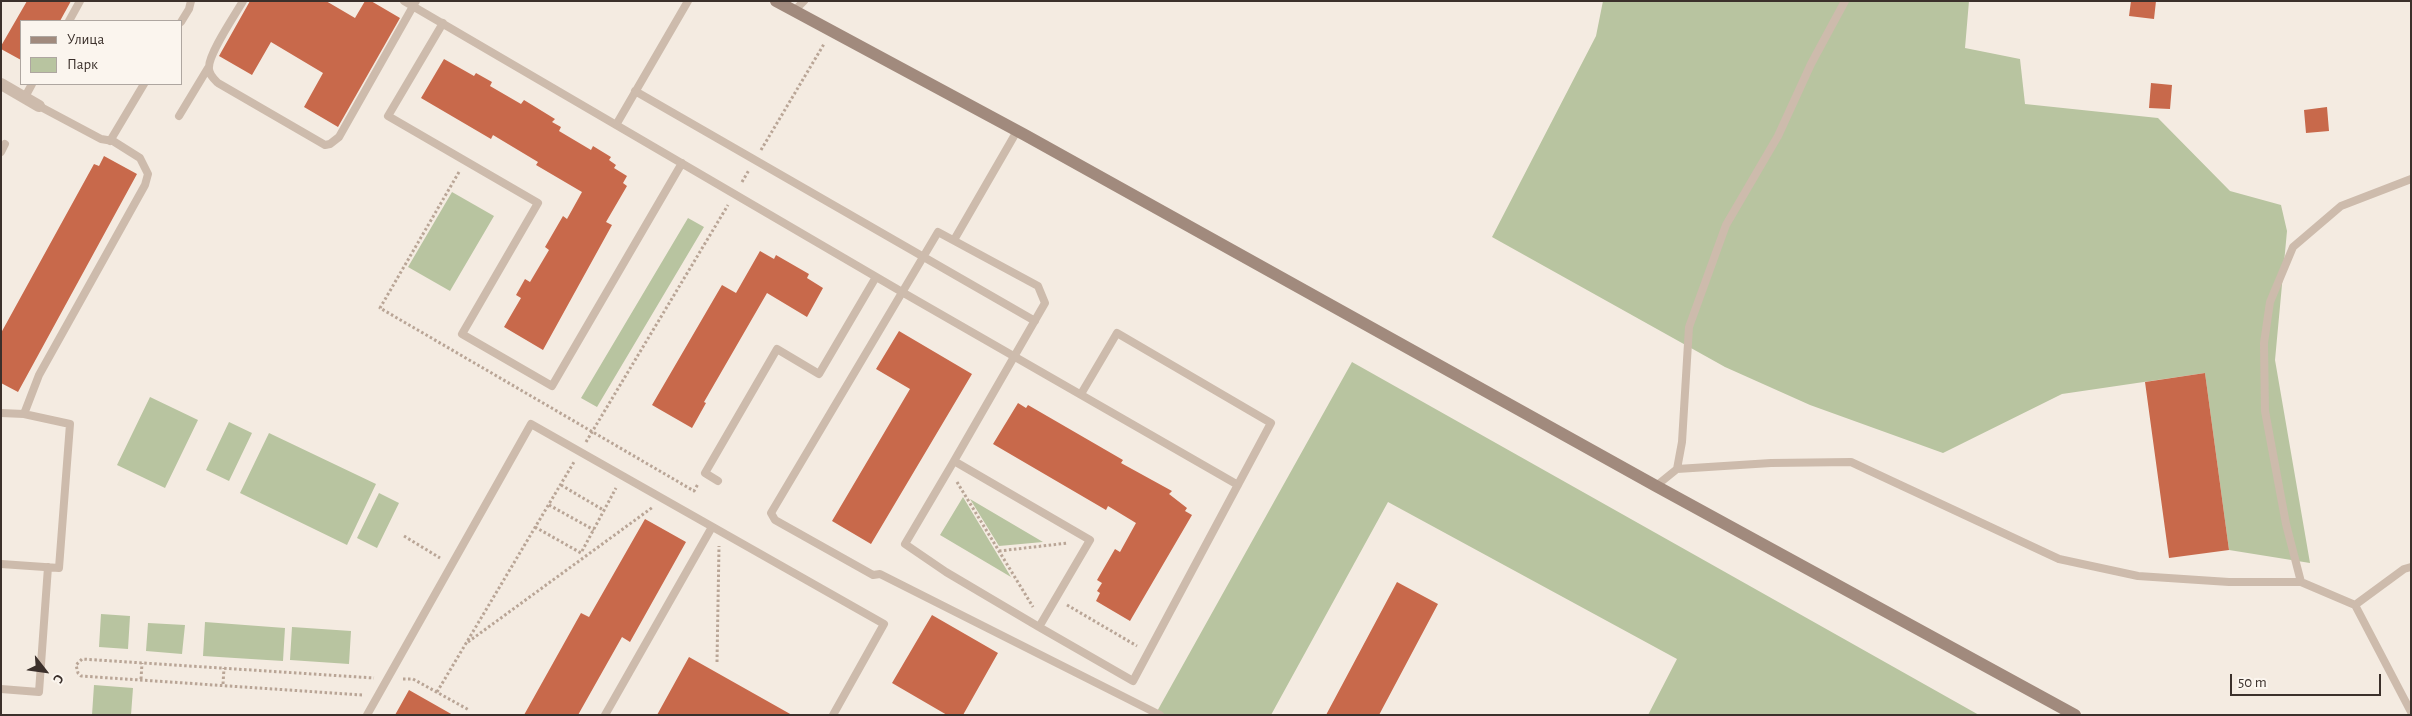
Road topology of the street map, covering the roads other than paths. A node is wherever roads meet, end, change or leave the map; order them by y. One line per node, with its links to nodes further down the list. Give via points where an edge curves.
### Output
1 (80, 1): 11 (lane)
2 (190, 1): 12 (lane, via 190,9)
3 (243, 1): 14 (lane)
4 (404, 1): 9 (lane)
5 (688, 1): 18 (lane)
6 (776, 1): 10 (street)
7 (804, 1): 10 (lane)
8 (1845, 1): 37 (lane, via 1778,136 1726,225 1689,327 1682,442)
9 (415, 4): 13 (lane); 14 (lane, via 339,138 330,144 325,145 218,83)
10 (794, 11): 23 (street)
11 (70, 20)
12 (182, 21)
13 (442, 23): 22 (lane); 25 (lane, via 388,116 538,203 462,334 552,386)
14 (208, 68): 21 (lane)
15 (1, 84): 19 (street)
16 (31, 85): 19 (lane)
17 (143, 85): 24 (lane)
18 (635, 91): 22 (lane); 28 (lane)
19 (24, 97): 20 (street)
20 (39, 106): 24 (lane)
21 (179, 116)
22 (616, 125): 25 (lane)
23 (1017, 131): 27 (lane); 40 (street)
24 (110, 141): 35 (lane, via 140,158 148,174 145,185 39,375)
25 (682, 164): 29 (lane)
26 (2411, 179): 45 (lane, via 2341,206 2293,247 2270,302 2264,343 2265,410 2286,524)
27 (954, 240): 28 (lane, via 938,232); 31 (lane, via 1038,286 1045,303)
28 (923, 256): 30 (lane); 31 (lane)
29 (876, 277): 30 (lane); 38 (lane, via 819,374 777,349 705,473)
30 (902, 292): 32 (lane); 53 (lane, via 771,513 775,520 873,576 880,574)
31 (1035, 321): 32 (lane)
32 (1015, 355): 33 (lane); 36 (lane)
33 (1081, 394): 39 (lane); 39 (lane, via 1117,332 1271,423)
34 (1, 413): 35 (lane)
35 (24, 414): 43 (lane, via 70,424 59,568)
36 (954, 461): 47 (lane, via 1089,541); 47 (lane, via 905,544 946,572)
37 (1677, 469): 40 (lane); 45 (lane, via 1771,462 1851,462 2060,559 2138,576 2228,582)
38 (718, 481)
39 (1238, 485): 47 (lane, via 1133,681)
40 (1656, 486): 54 (street)
41 (716, 529): 50 (lane, via 531,424); 51 (lane); 52 (lane, via 884,624)
42 (1, 564): 43 (lane)
43 (48, 567): 48 (lane, via 39,692)
44 (2411, 567): 46 (lane)
45 (2301, 582): 46 (lane)
46 (2354, 605): 49 (lane)
47 (1041, 624)
48 (1, 689)
49 (2411, 712)
50 (367, 715)
51 (605, 715)
52 (833, 715)
53 (1160, 715)
54 (2076, 715)

